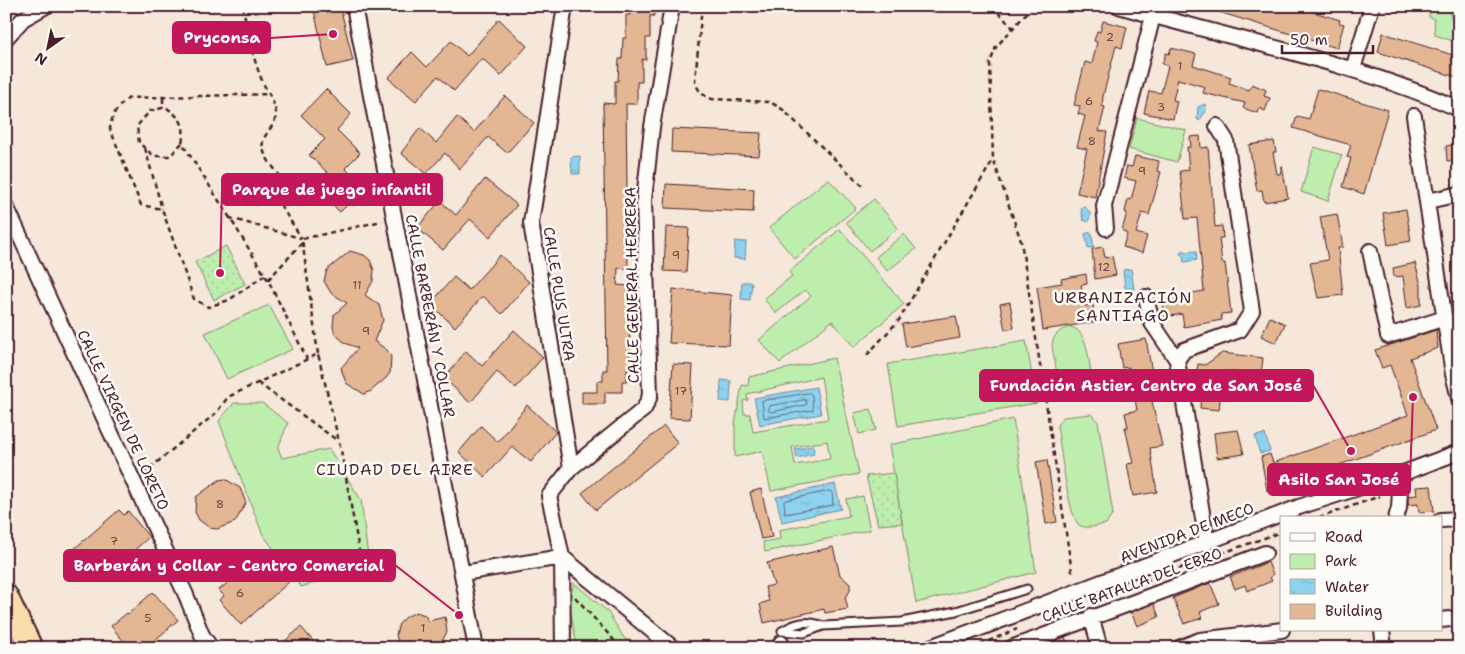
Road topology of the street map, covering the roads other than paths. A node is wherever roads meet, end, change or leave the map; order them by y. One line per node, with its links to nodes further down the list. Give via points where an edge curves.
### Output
1 (46, 6): 10 (street, via 23,19)
2 (354, 6): 34 (street, CALLE BARBERÁN Y COLLAR)
3 (565, 6): 26 (street, CALLE PLUS ULTRA, via 531,222)
4 (672, 6): 26 (street, CALLE GENERAL HERRERA, via 652,127 644,200 650,396 644,409)
5 (1119, 6): 8 (street)
6 (1173, 6): 9 (street)
7 (1372, 6): 11 (street)
8 (1153, 16): 9 (street); 18 (street, via 1104,206)
9 (1170, 20): 11 (street)
10 (6, 38)
11 (1353, 70): 12 (street)
12 (1459, 109)
13 (1414, 116): 16 (street)
14 (1217, 126): 22 (street, via 1226,140 1252,312 1240,330 1184,350)
15 (1459, 194): 16 (street)
16 (1428, 201): 21 (street)
17 (6, 206): 45 (street, CALLE VIRGEN DE LORETO, via 202,635)
18 (1106, 228)
19 (1370, 251): 21 (street, via 1388,336)
20 (1146, 297): 22 (street, via 1152,323)
21 (1445, 318): 23 (street)
22 (1177, 360): 31 (street)
23 (1456, 373): 24 (street)
24 (1459, 398)
25 (1459, 452): 27 (street, AVENIDA DE MECO)
26 (572, 468): 33 (street, CALLE GENERAL HERRERA, via 549,496)
27 (1400, 474): 28 (street); 31 (street, AVENIDA DE MECO, via 1299,507)
28 (1397, 516)
29 (1459, 518): 30 (street)
30 (1442, 520)
31 (1207, 543): 49 (street, AVENIDA DE MECO)
32 (1265, 553): 37 (street, CALLE BATALLA DEL EBRO)
33 (562, 557): 34 (street); 47 (street); 48 (street)
34 (463, 573): 46 (street, CALLE BARBERÁN Y COLLAR)
35 (1027, 589): 42 (lane, via 956,611 902,622 822,626 809,621 795,623)
36 (6, 596): 44 (highway)
37 (1091, 616): 50 (street, CALLE BATALLA DEL EBRO); 51 (street)
38 (1459, 618): 39 (street)
39 (1442, 620)
40 (1280, 630): 43 (street)
41 (1382, 632): 53 (street)
42 (781, 641)
43 (1202, 644): 52 (street)
44 (32, 648)
45 (211, 648)
46 (476, 648)
47 (563, 648)
48 (673, 648)
49 (928, 648)
50 (1011, 648)
51 (1100, 648)
52 (1179, 648)
53 (1384, 648)

